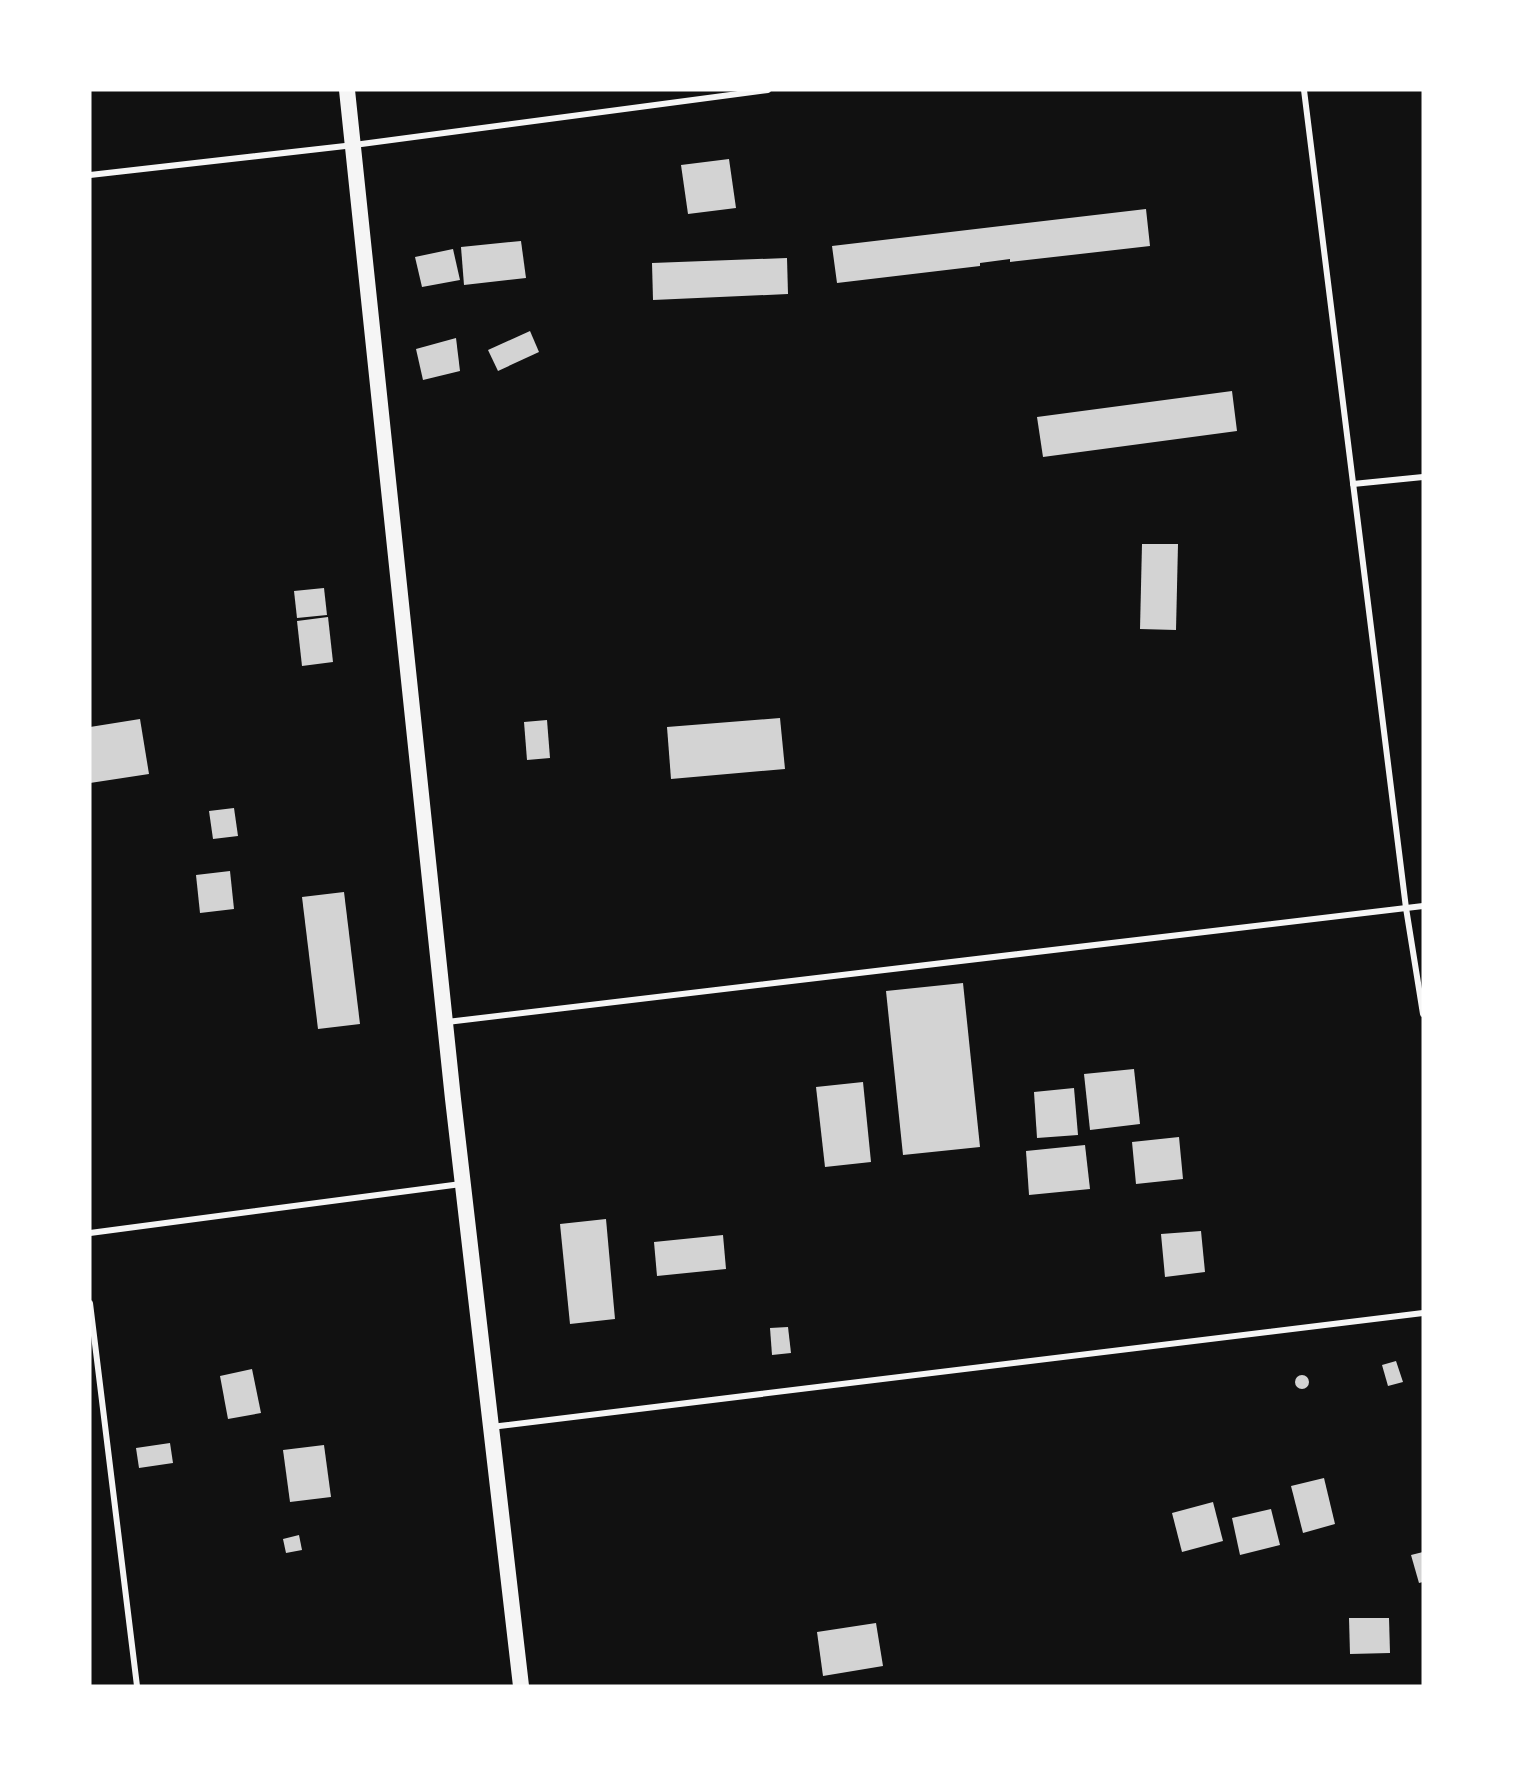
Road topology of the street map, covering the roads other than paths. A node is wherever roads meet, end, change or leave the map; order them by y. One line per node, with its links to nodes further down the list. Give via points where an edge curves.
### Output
1 (347, 90): 4 (highway)
2 (768, 90): 4 (street)
3 (1304, 90): 7 (street)
4 (354, 145): 5 (street); 11 (highway)
5 (90, 175)
6 (1423, 477): 7 (street)
7 (1353, 484): 9 (street)
8 (1423, 906): 9 (street)
9 (1406, 908): 10 (street); 11 (street)
10 (1423, 1014)
11 (446, 1022): 12 (highway)
12 (463, 1184): 13 (street); 16 (highway)
13 (90, 1233)
14 (90, 1303): 17 (street)
15 (1423, 1313): 16 (street)
16 (491, 1427): 18 (highway)
17 (136, 1686)
18 (521, 1686)

